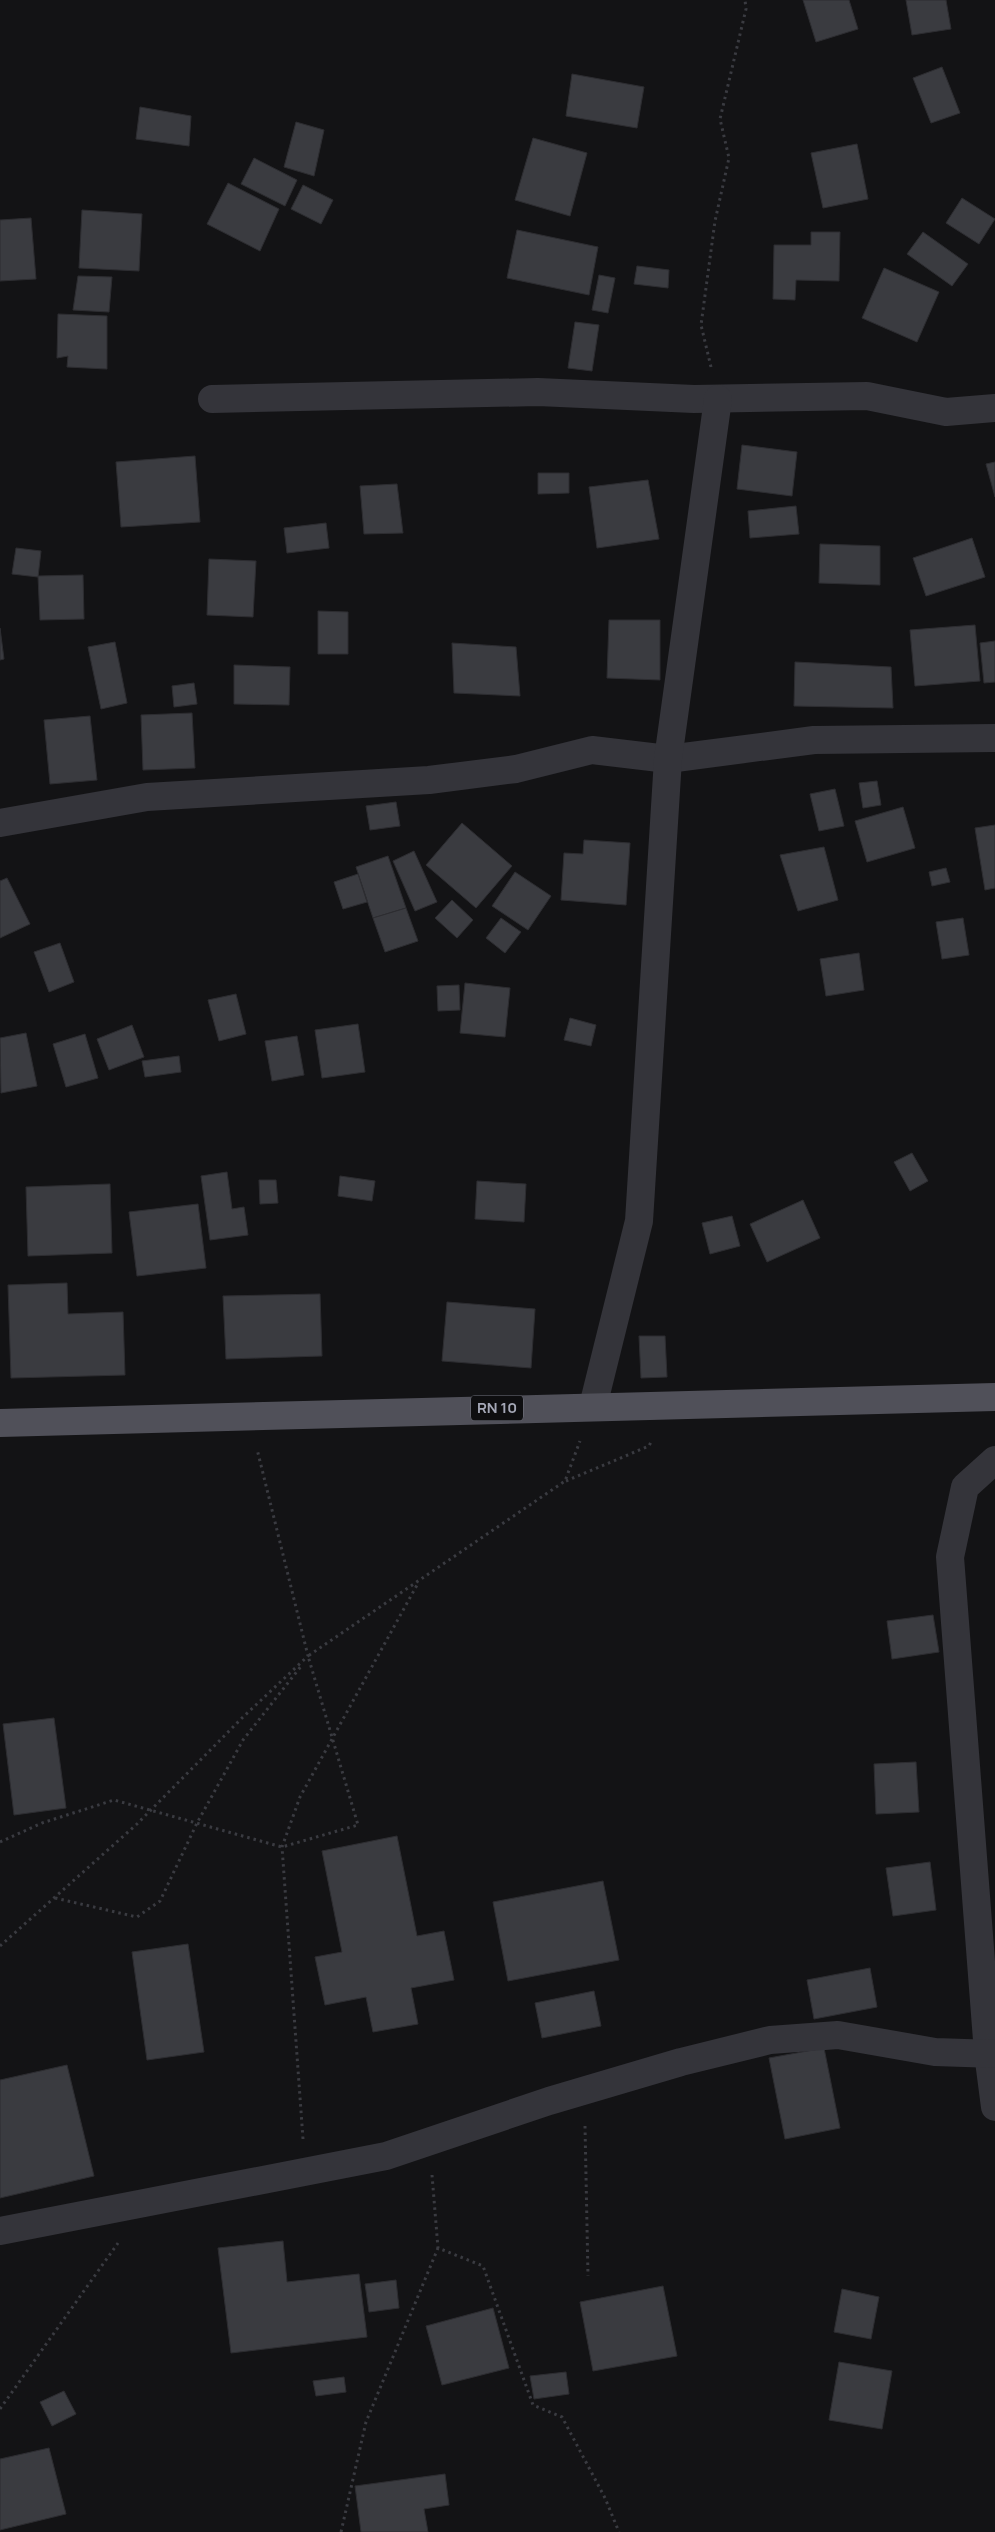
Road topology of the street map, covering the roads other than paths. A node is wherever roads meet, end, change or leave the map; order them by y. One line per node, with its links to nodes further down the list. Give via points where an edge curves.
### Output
1 (212, 399): 2 (street, via 538,392)
2 (718, 399): 3 (street, via 867,396 946,412); 5 (street)
3 (995, 408)
4 (995, 738): 5 (street, via 814,740)
5 (668, 759): 6 (street, via 592,750 516,769 429,780 147,797); 8 (street, via 638,1220)
6 (0, 823)
7 (995, 1397): 8 (main road, RN 10)
8 (593, 1406): 9 (main road, RN 10)
9 (0, 1422)
10 (995, 1460): 11 (street, via 965,1487 950,1557)
11 (991, 2054): 12 (street); 13 (street, via 935,2052 838,2035 770,2040 584,2090 386,2156)
12 (995, 2107)
13 (0, 2231)

